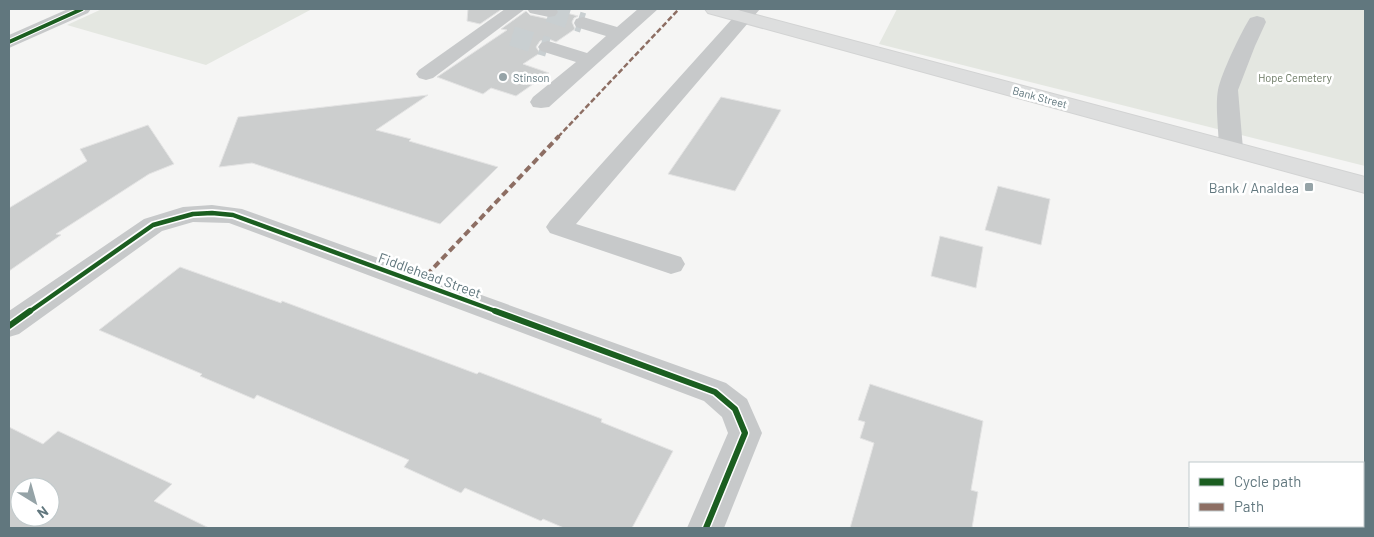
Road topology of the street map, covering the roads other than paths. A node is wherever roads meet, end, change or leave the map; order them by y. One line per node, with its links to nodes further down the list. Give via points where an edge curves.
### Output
1 (82, 9): 13 (street)
2 (649, 9): 12 (street)
3 (714, 9): 5 (main road, Bank Street)
4 (511, 12): 6 (street); 9 (street)
5 (747, 13): 18 (main road, Bank Street); 20 (street, via 559,227)
6 (539, 15)
7 (1257, 22): 18 (street, via 1228,90)
8 (583, 24): 12 (street)
9 (488, 30): 11 (street); 16 (street)
10 (566, 35): 12 (street)
11 (512, 36)
12 (613, 40): 15 (street)
13 (9, 42)
14 (548, 47): 15 (street)
15 (590, 60): 17 (street)
16 (426, 74)
17 (541, 102)
18 (1231, 149): 19 (main road, Bank Street)
19 (1365, 185)
20 (671, 264)
21 (9, 326): 22 (street, Fiddlehead Street, via 153,225 194,213 233,215 715,392 735,410 745,433)
22 (706, 528)

